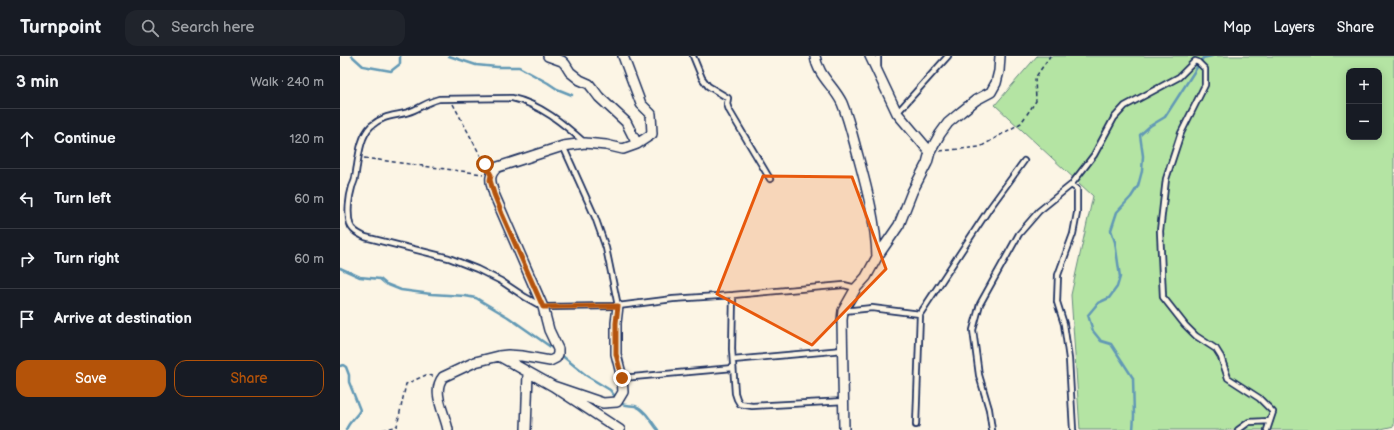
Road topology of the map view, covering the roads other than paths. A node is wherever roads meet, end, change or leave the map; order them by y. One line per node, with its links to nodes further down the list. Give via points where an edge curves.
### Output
1 (548, 56): 12 (street, via 562,60 570,72 594,89 626,122)
2 (623, 56): 12 (street, via 641,104 651,114 652,134)
3 (693, 56): 16 (lane, via 708,86 728,98 729,110)
4 (815, 56): 18 (street, via 822,76 842,103 849,124 876,235)
5 (870, 56): 9 (street)
6 (878, 56): 9 (lane)
7 (948, 56): 10 (lane)
8 (1000, 56): 14 (street, via 996,83 991,92 976,100 948,123)
9 (878, 72): 10 (street)
10 (897, 113): 14 (street)
11 (585, 143): 12 (street, via 623,149); 13 (street); 22 (lane, via 565,125 523,101 512,98 439,99 429,101 404,114 381,119 366,132 358,157 356,178 350,192 349,213 353,230 365,237 449,258 477,269)
12 (637, 144)
13 (563, 146): 21 (lane, via 606,248); 22 (street, via 498,168 490,180)
14 (930, 152): 18 (street, via 901,221)
15 (1024, 161): 24 (lane)
16 (770, 178)
17 (1071, 185): 34 (lane, via 1094,155 1114,118 1125,106 1179,77 1195,61 1205,69 1205,85 1181,133 1166,179 1160,231 1163,297 1196,336 1216,349 1228,378 1259,398 1273,412); 41 (lane, via 1040,211 1019,234 980,304 973,330 979,375 990,409); 42 (lane, via 1077,190 1077,213 1073,234 1058,275 1057,302 1064,324 1069,359)
18 (877, 257): 19 (street)
19 (856, 288): 20 (lane, via 844,285); 23 (street)
20 (733, 295): 21 (lane); 27 (lane)
21 (618, 306): 22 (lane); 30 (street, via 616,354)
22 (543, 307): 26 (street, via 549,330 558,349 556,358 550,361 522,356)
23 (843, 311): 24 (lane, via 872,308); 25 (street)
24 (920, 314): 35 (lane)
25 (843, 350): 27 (lane); 32 (street)
26 (499, 356): 29 (street); 36 (street, via 475,362 443,377 439,382 438,393)
27 (733, 360): 28 (lane)
28 (734, 368): 30 (lane); 32 (lane, via 737,399 740,404 746,406)
29 (528, 373): 31 (street); 37 (street)
30 (622, 378): 31 (street, via 623,392 617,402 603,403)
31 (553, 386): 33 (street)
32 (845, 401): 40 (street)
33 (603, 419): 38 (street); 39 (street)
34 (1270, 421): 43 (lane, via 1249,422); 44 (lane)
35 (916, 425)
36 (448, 430)
37 (526, 430)
38 (602, 430)
39 (620, 430)
40 (844, 430)
41 (992, 430)
42 (1073, 430)
43 (1238, 430)
44 (1267, 430)

